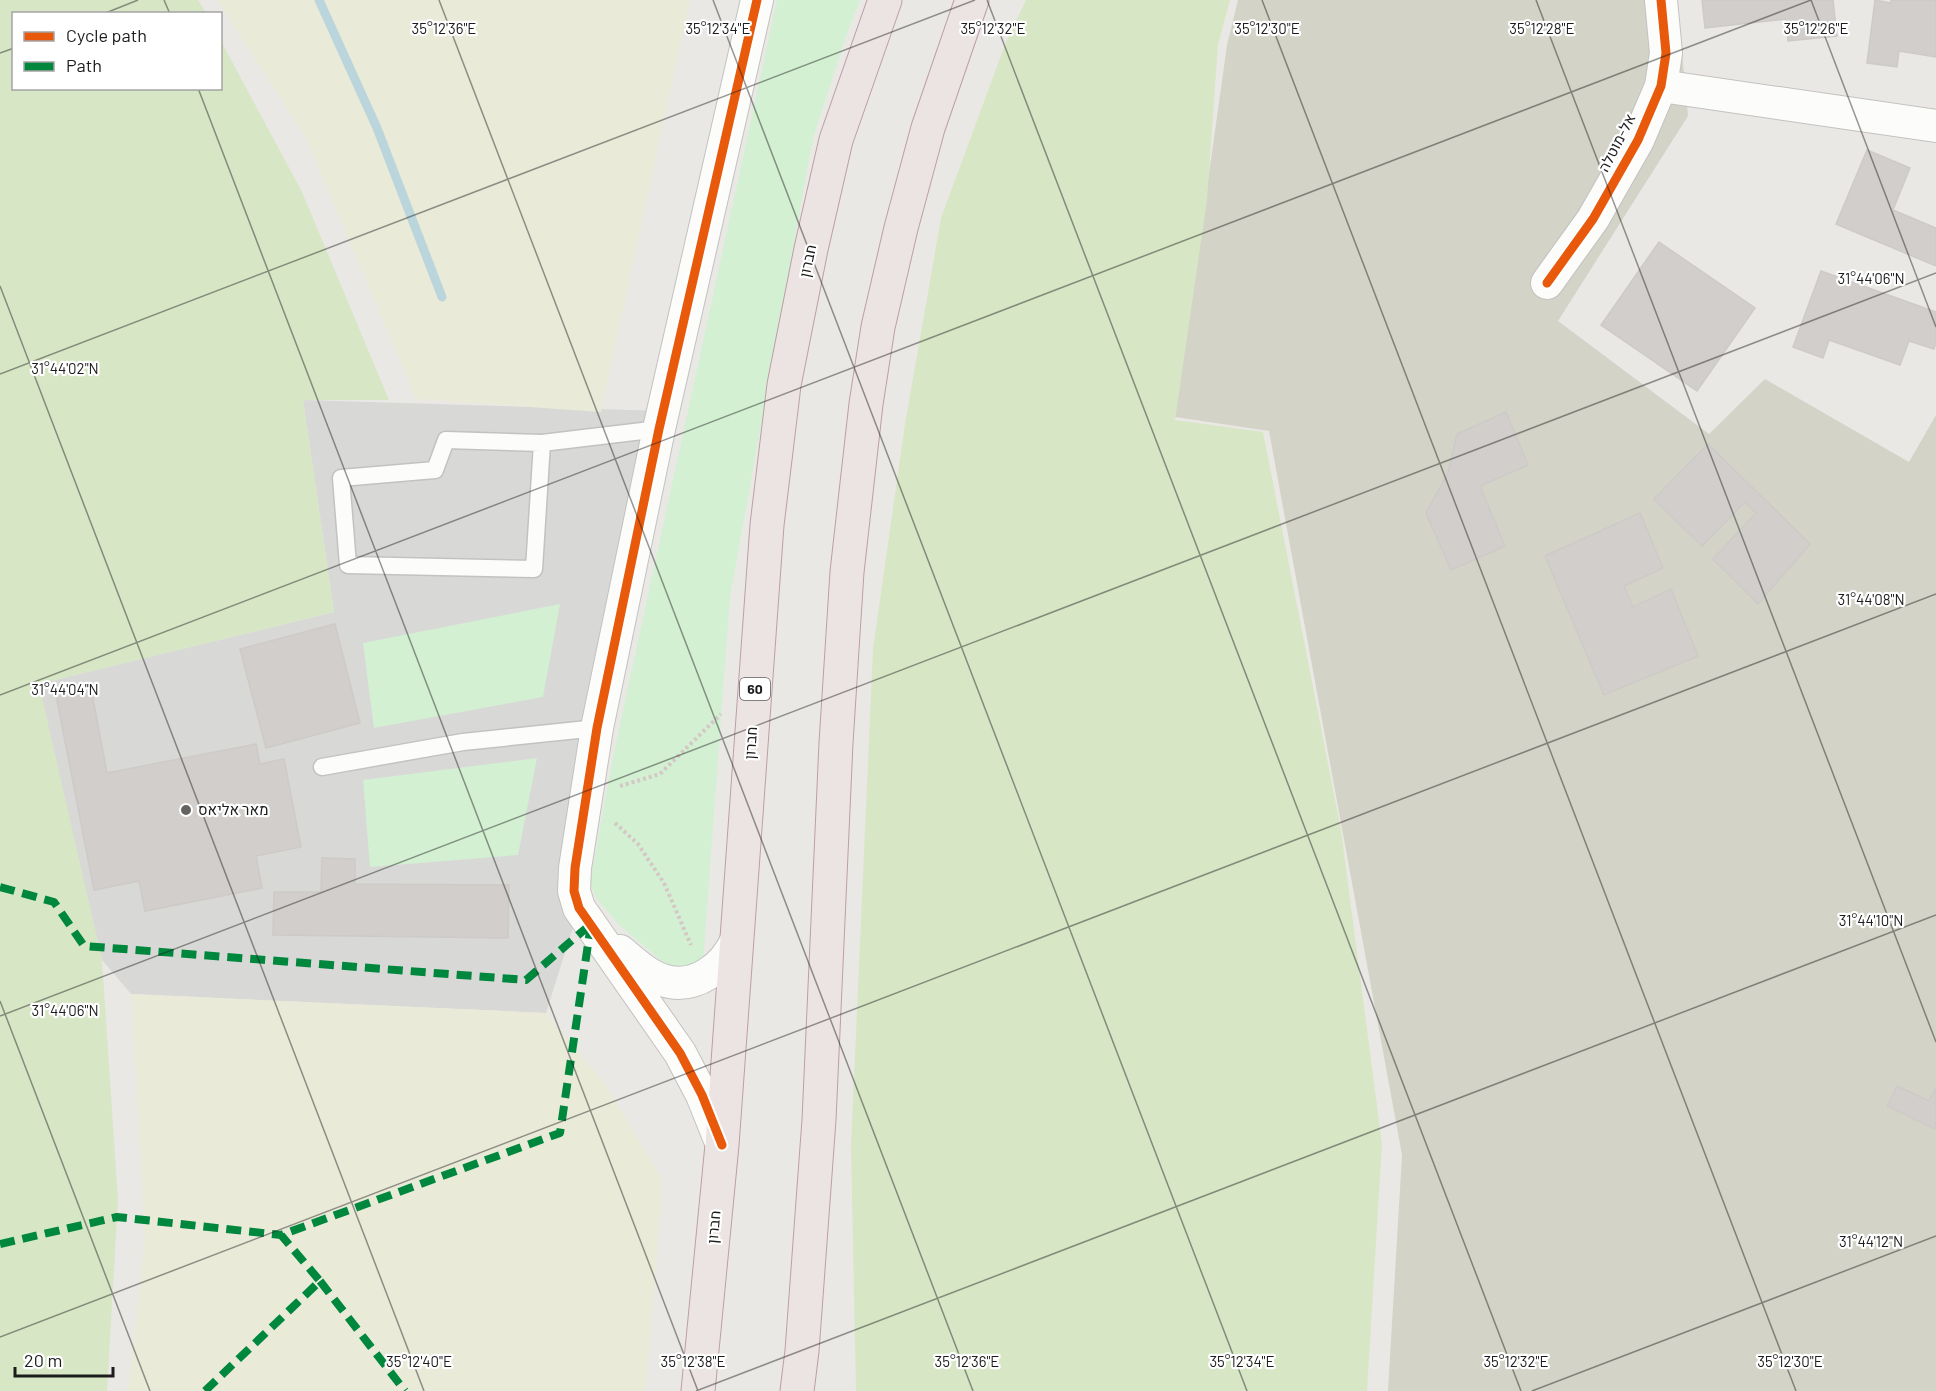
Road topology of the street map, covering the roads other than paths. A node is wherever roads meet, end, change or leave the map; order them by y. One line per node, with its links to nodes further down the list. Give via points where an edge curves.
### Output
1 (758, 0): 8 (street)
2 (885, 0): 13 (highway, חברון / 60, via 836,140 784,385 767,525)
3 (972, 0): 16 (highway, via 928,128 901,228 878,327 866,404 847,572 819,1120)
4 (1661, 0): 5 (street, אל-מוטלה, via 1666,53)
5 (1660, 86): 6 (street); 7 (street, אל-מוטלה, via 1638,140 1593,219)
6 (1936, 126)
7 (1547, 283)
8 (659, 429): 9 (lane); 10 (street)
9 (542, 443): 9 (lane, via 446,440 435,470 341,478 348,565 534,569)
10 (597, 728): 11 (lane, via 463,742); 12 (street, via 574,891 579,908)
11 (322, 767)
12 (591, 924): 13 (street, via 637,966 664,981 704,976 724,961); 14 (street, via 680,1053)
13 (737, 939): 14 (highway, חברון / 60)
14 (722, 1145): 15 (highway, חברון / 60)
15 (698, 1391)
16 (797, 1391)

